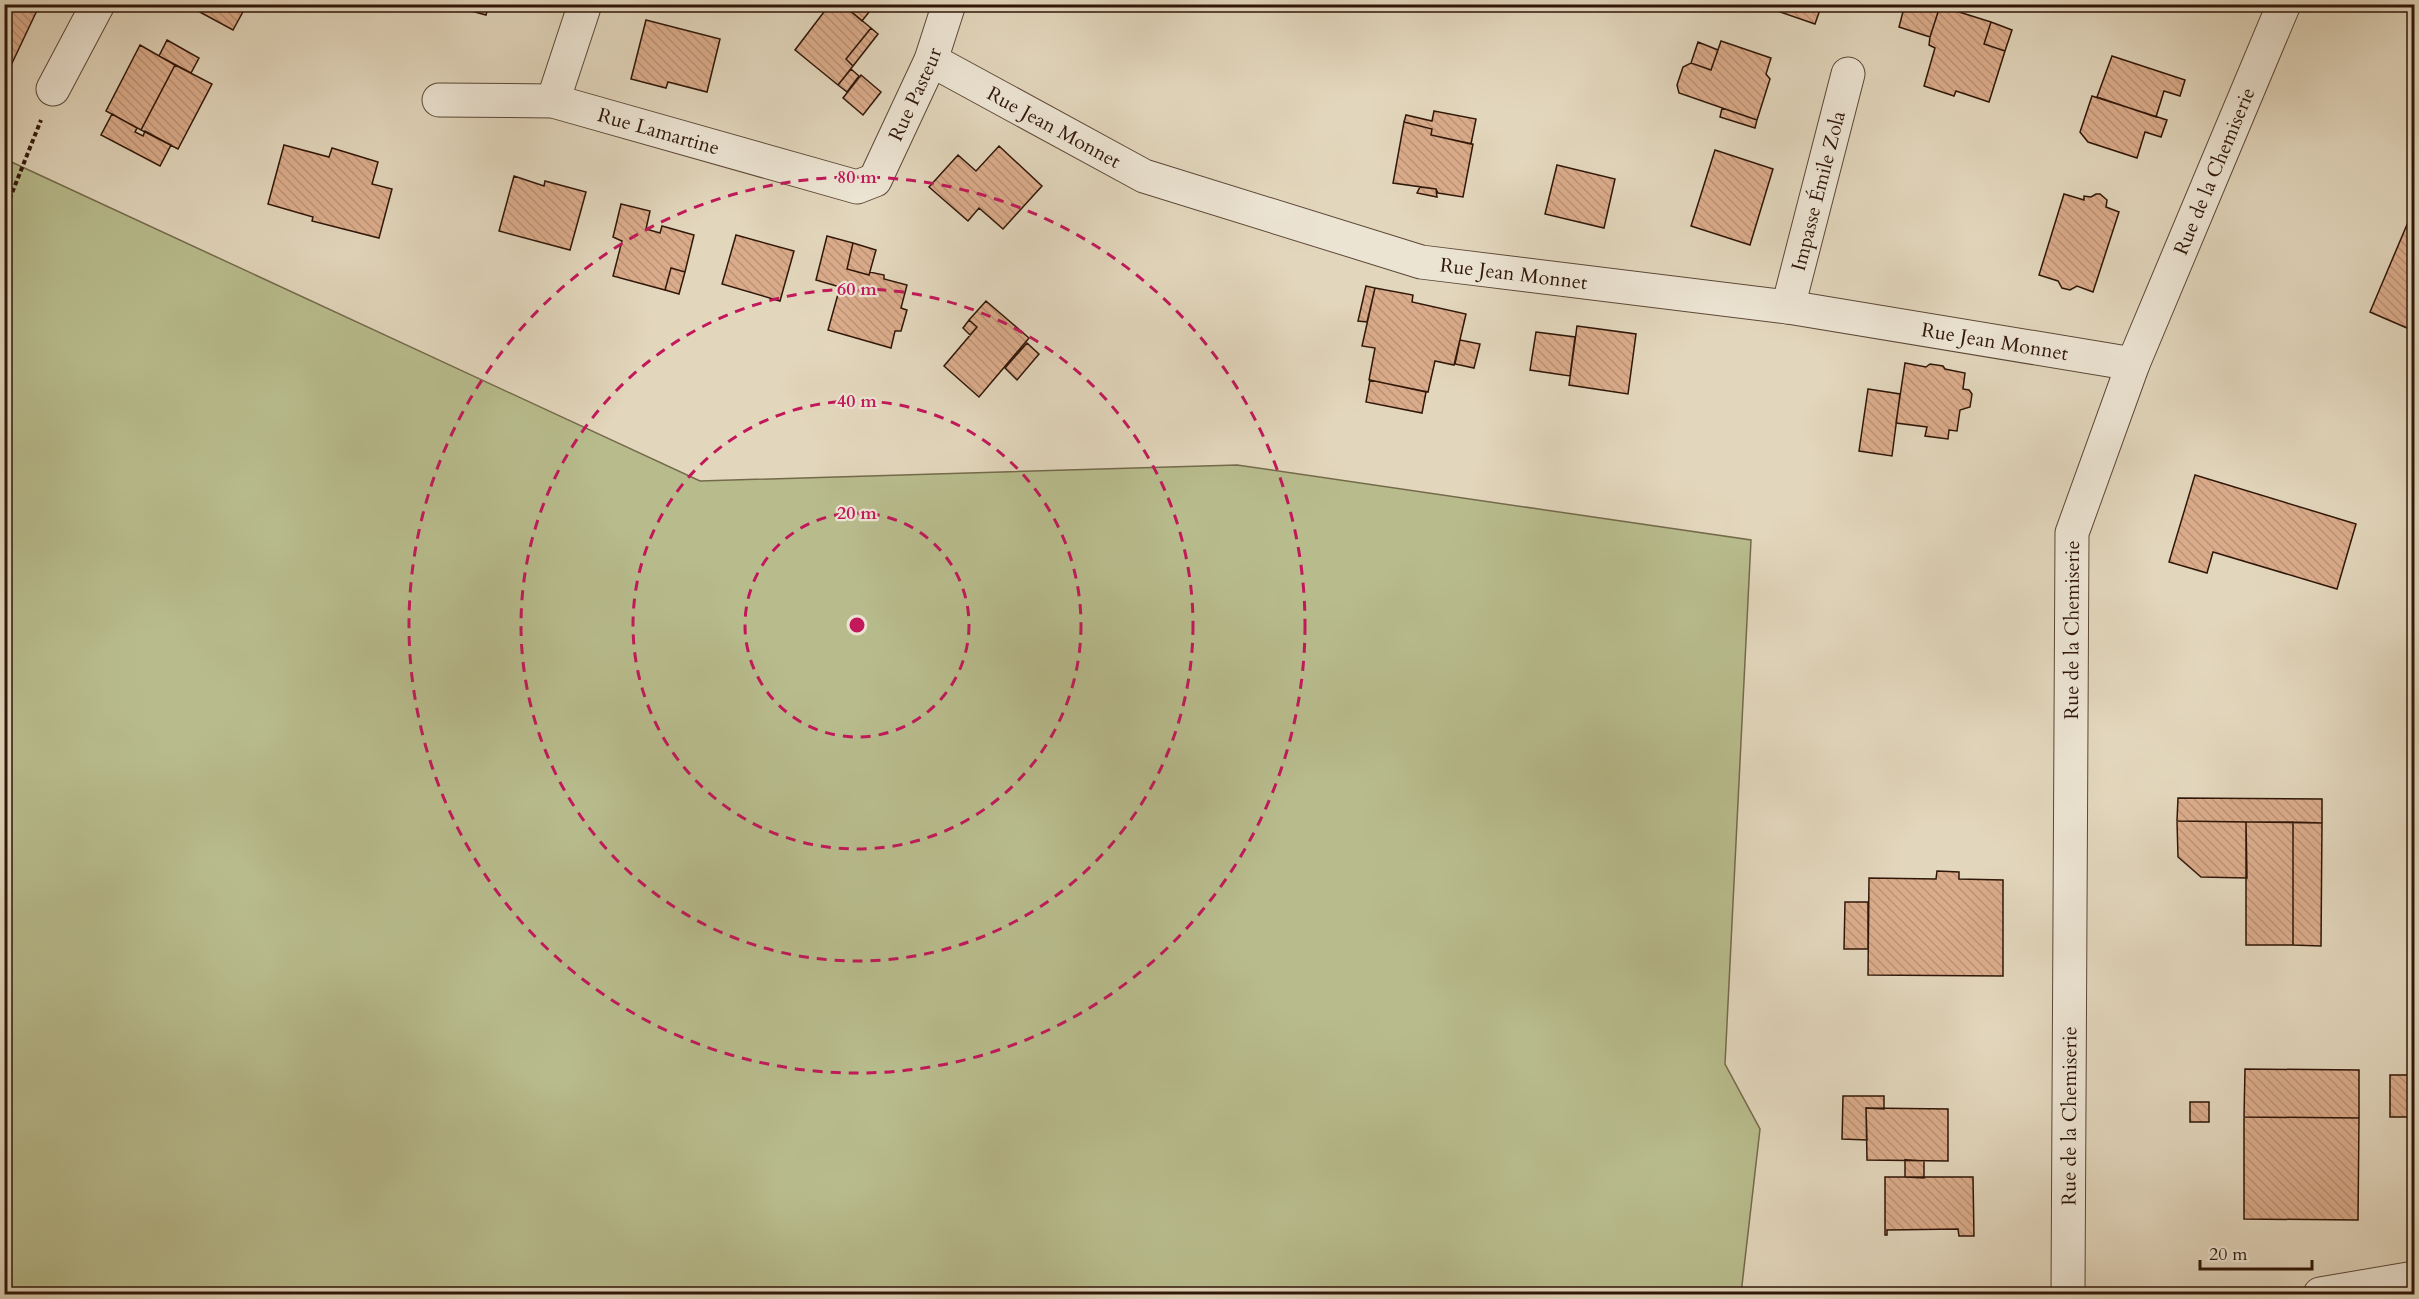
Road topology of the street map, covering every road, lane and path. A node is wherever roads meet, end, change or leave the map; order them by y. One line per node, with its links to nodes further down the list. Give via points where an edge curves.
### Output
1 (98, 4): 7 (street)
2 (585, 4): 9 (street)
3 (949, 4): 5 (street, Rue Pasteur)
4 (2284, 4): 13 (street, Rue de la Chemiserie)
5 (931, 60): 10 (street, Rue Pasteur); 12 (street, Rue Jean Monnet, via 1144,176 1421,262)
6 (1848, 74): 12 (street, Impasse Émile Zola)
7 (53, 89): 11 (path)
8 (439, 100): 9 (street, Rue Lamartine)
9 (553, 101): 10 (street, Rue Lamartine, via 857,186)
10 (875, 180)
11 (4, 213)
12 (1788, 307): 13 (street, Rue Jean Monnet)
13 (2133, 364): 15 (street, Rue de la Chemiserie, via 2072,533)
14 (2415, 1278): 16 (street)
15 (2068, 1294)
16 (2320, 1294)

